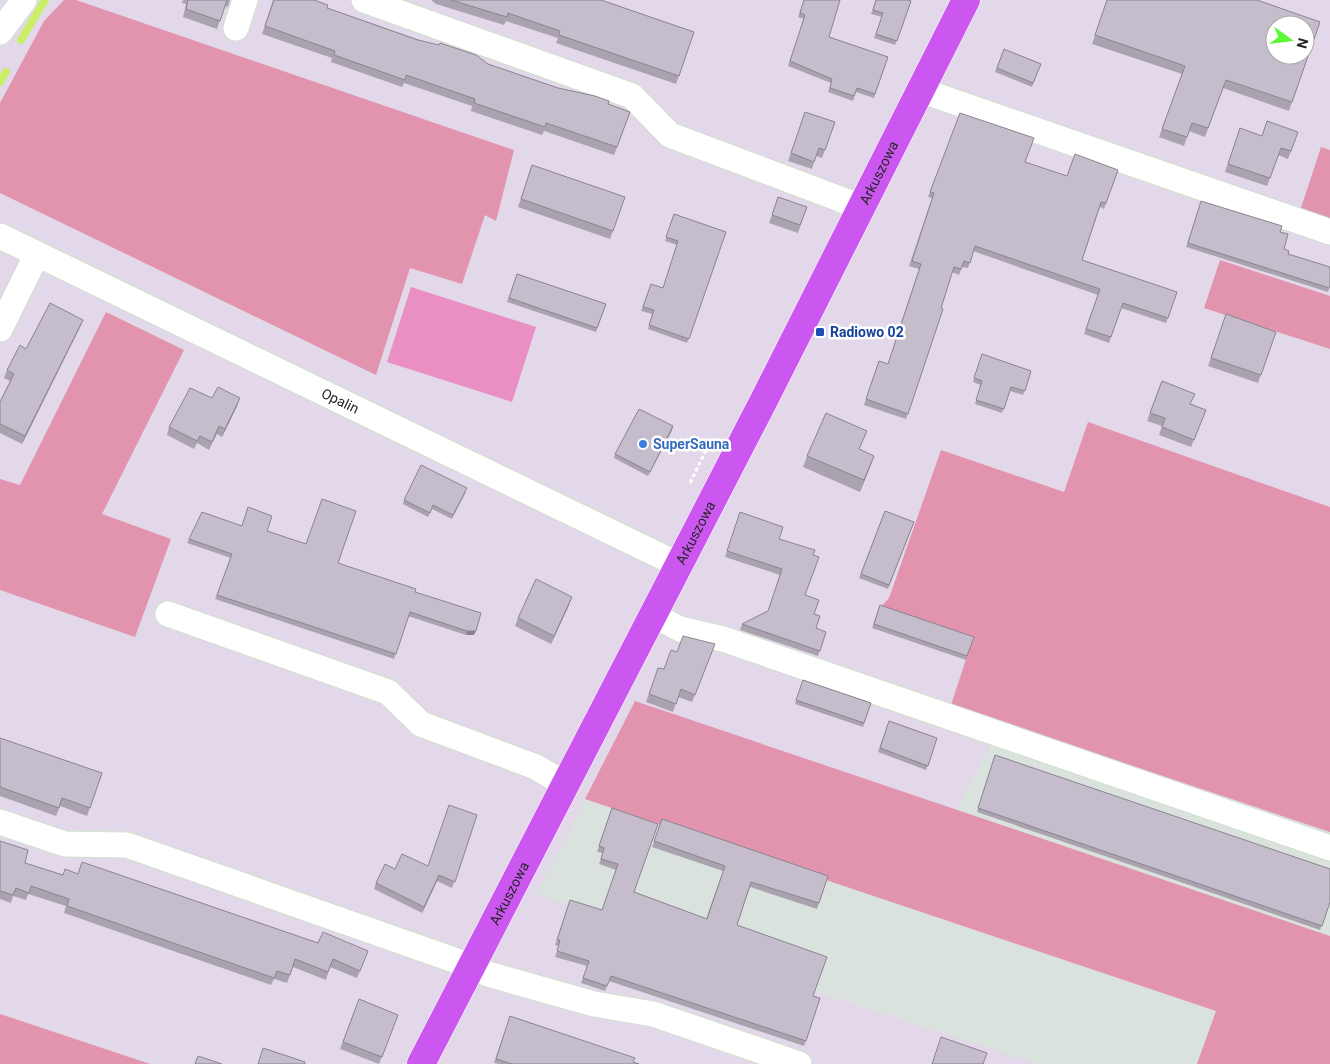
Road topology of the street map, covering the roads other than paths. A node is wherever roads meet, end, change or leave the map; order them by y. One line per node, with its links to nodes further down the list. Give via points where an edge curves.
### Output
1 (24, 0): 6 (street)
2 (246, 0): 5 (street)
3 (364, 0): 8 (street, via 632,96 670,135)
4 (966, 0): 7 (main road, Arkuszowa)
5 (236, 28)
6 (0, 32)
7 (920, 90): 8 (main road, Arkuszowa); 9 (street)
8 (861, 207): 13 (main road, Arkuszowa)
9 (1330, 232)
10 (0, 236): 11 (street, Opalin)
11 (37, 254): 12 (street); 13 (street, Opalin)
12 (0, 329)
13 (679, 565): 15 (main road, Arkuszowa)
14 (168, 614): 16 (street, via 388,692 421,724 536,767)
15 (653, 615): 16 (main road, Arkuszowa); 18 (street, via 680,629 723,639)
16 (566, 785): 19 (main road, Arkuszowa)
17 (0, 822): 19 (street, via 65,844 128,845)
18 (1330, 848)
19 (471, 966): 20 (main road, Arkuszowa); 21 (street, via 520,984 594,1004 654,1014)
20 (421, 1064)
21 (799, 1064)

